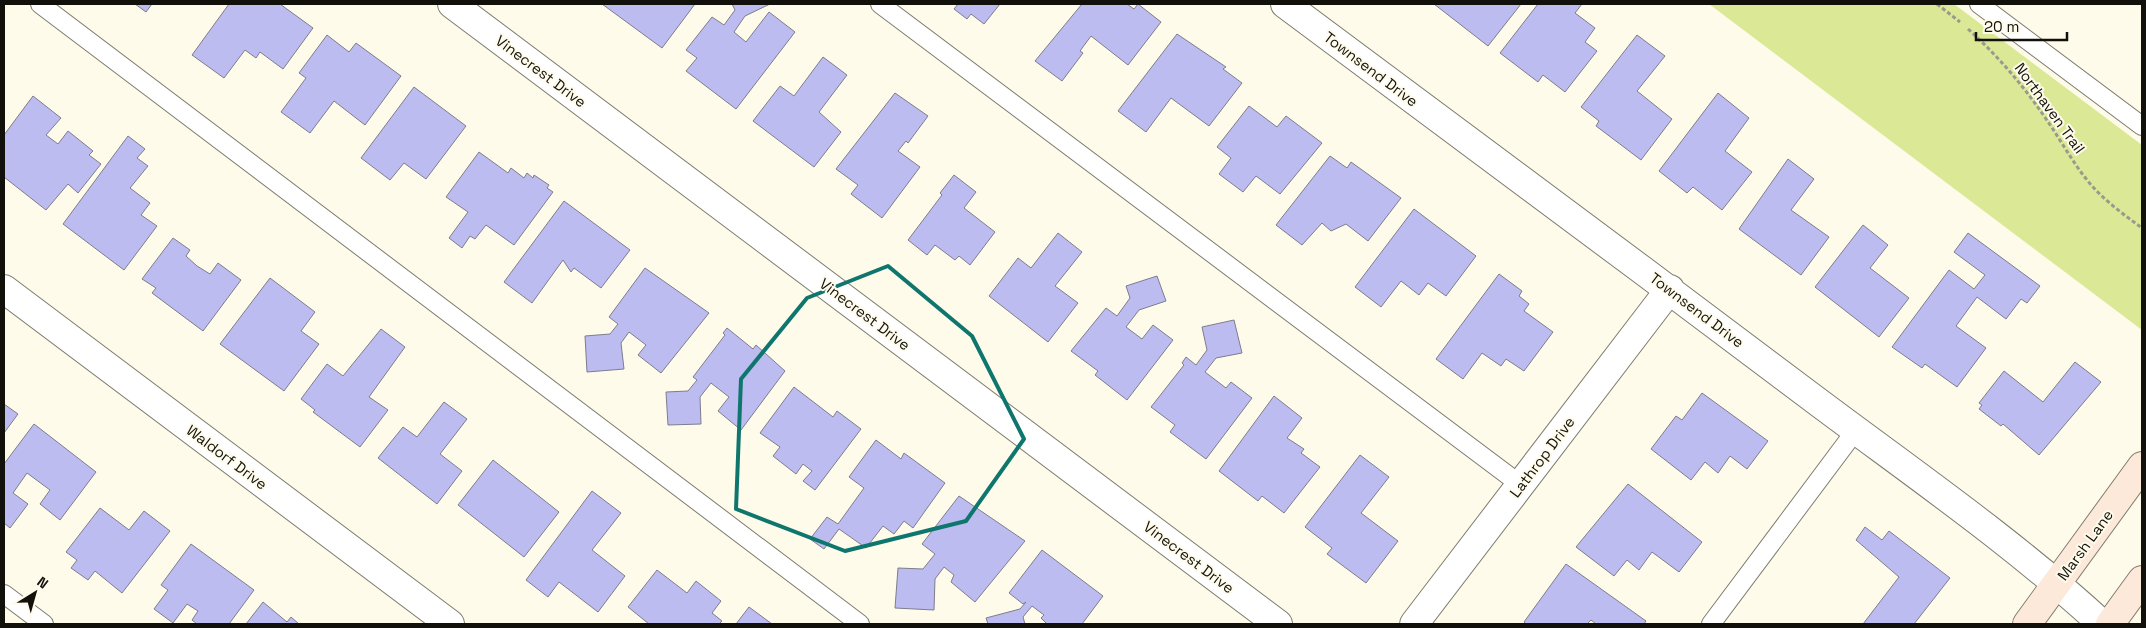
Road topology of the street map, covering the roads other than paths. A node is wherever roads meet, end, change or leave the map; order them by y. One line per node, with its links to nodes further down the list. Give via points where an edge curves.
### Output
1 (40, 4): 17 (lane)
2 (452, 4): 18 (street, Vinecrest Drive)
3 (880, 4): 11 (lane)
4 (1285, 4): 8 (street, Townsend Drive)
5 (1979, 4): 6 (lane)
6 (2142, 126)
7 (4, 289): 16 (street, Waldorf Drive)
8 (1670, 289): 9 (street, Townsend Drive); 11 (street, Lathrop Drive)
9 (1856, 430): 13 (street, Townsend Drive); 20 (lane)
10 (2142, 466): 13 (main road, Marsh Lane)
11 (1520, 485): 19 (street, Lathrop Drive)
12 (2142, 580): 23 (main road)
13 (2058, 583): 21 (main road, Marsh Lane); 22 (street, Townsend Drive)
14 (4, 594): 15 (lane)
15 (44, 624)
16 (450, 624)
17 (860, 624)
18 (1278, 624)
19 (1414, 624)
20 (1711, 624)
21 (2027, 624)
22 (2102, 624)
23 (2110, 624)

